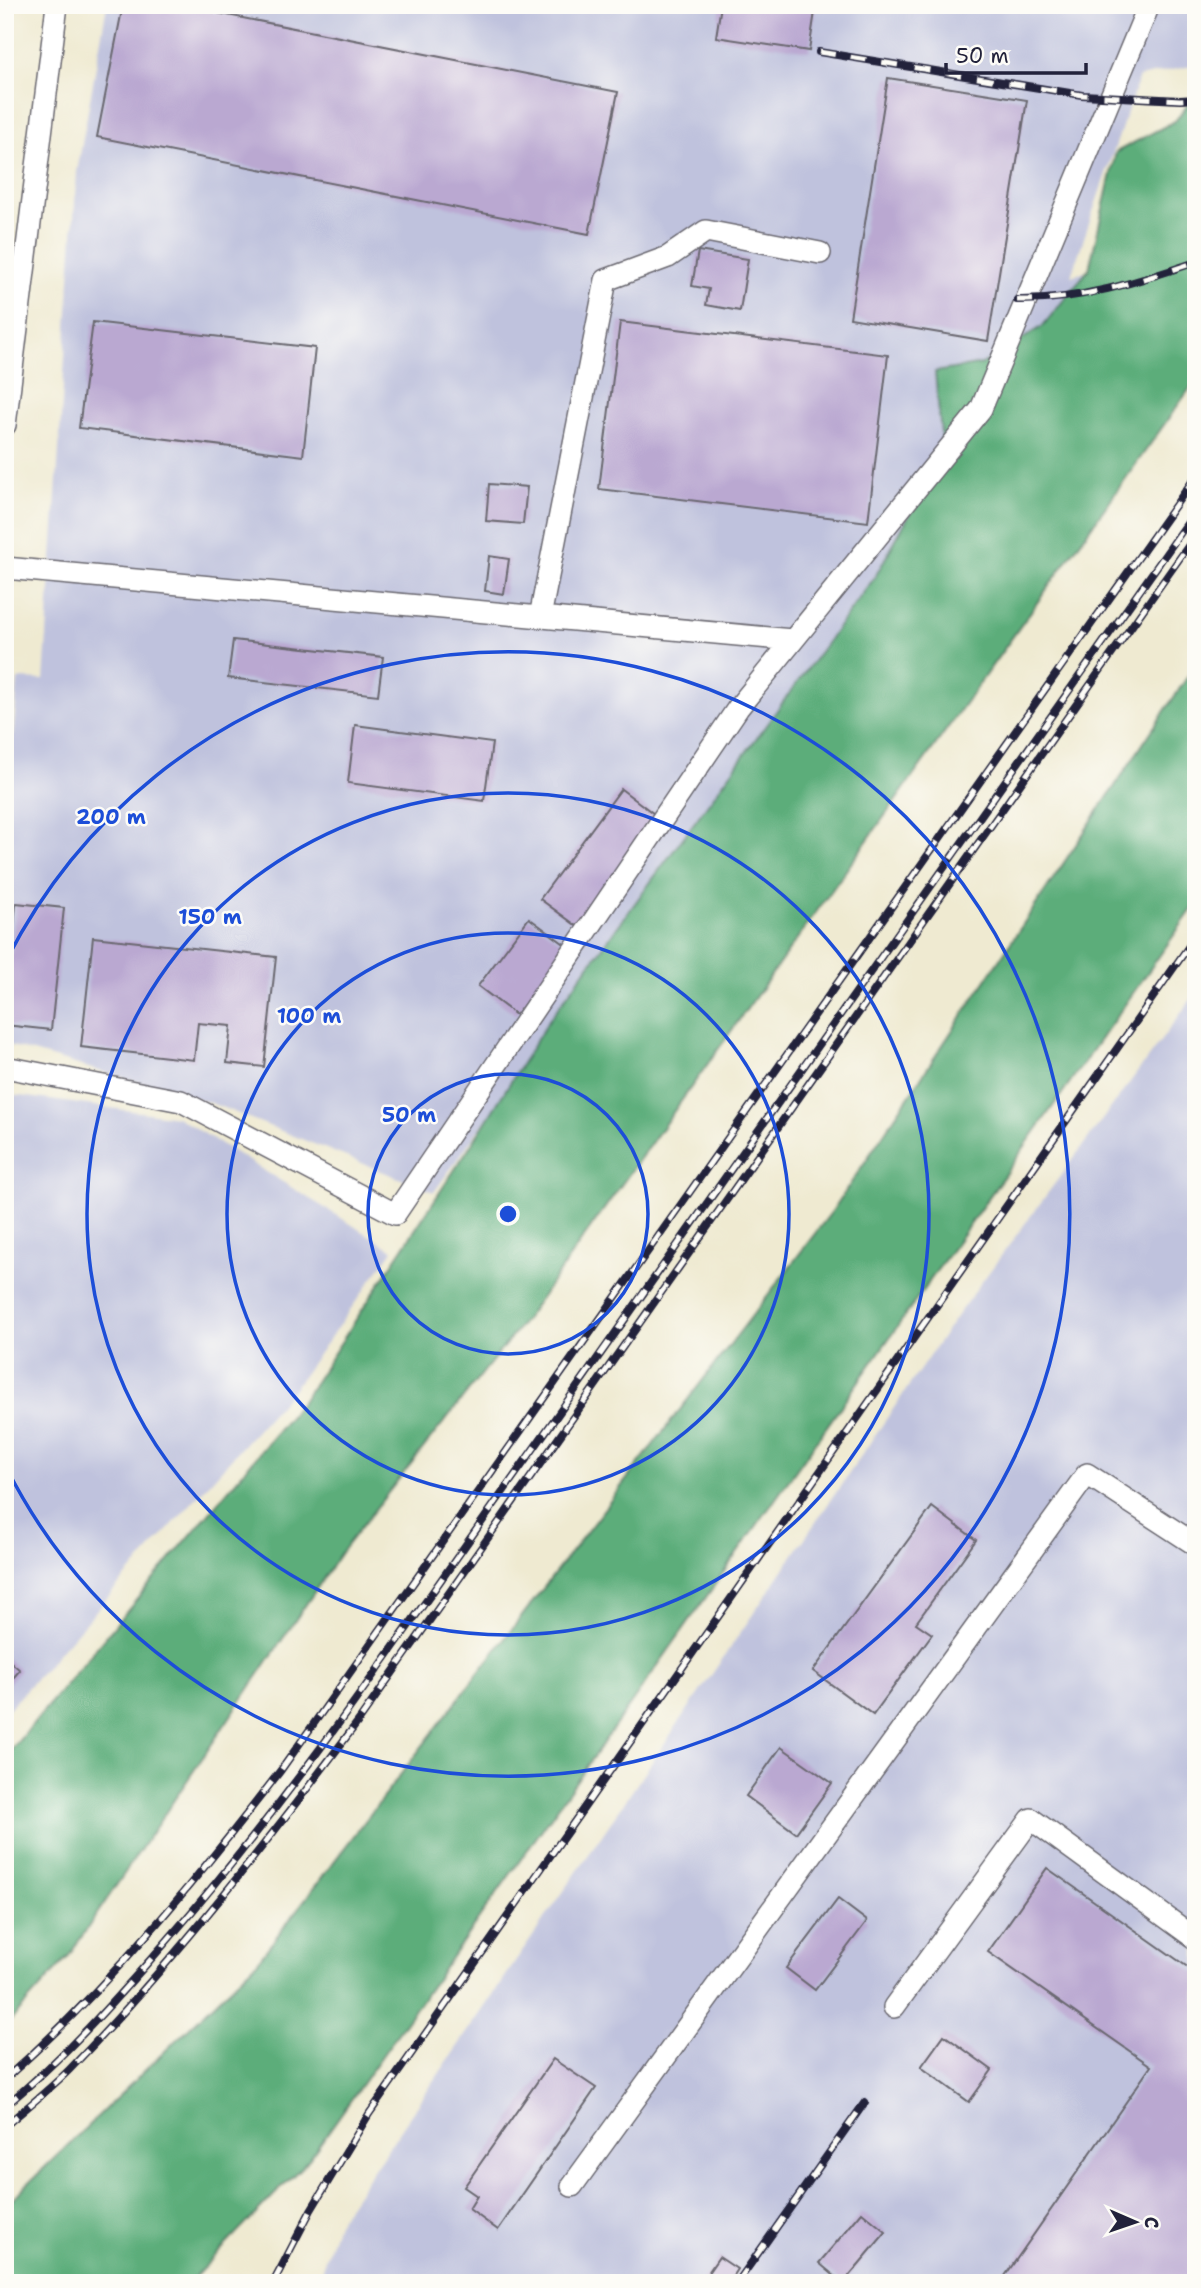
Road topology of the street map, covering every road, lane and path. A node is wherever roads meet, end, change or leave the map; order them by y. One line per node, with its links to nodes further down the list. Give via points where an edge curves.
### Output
1 (57, 5): 4 (street)
2 (1149, 5): 7 (street, via 981,409)
3 (820, 253): 6 (street, via 706,231 667,257 606,280)
4 (5, 425)
5 (5, 568): 6 (street)
6 (540, 617): 7 (street)
7 (792, 640): 8 (street, via 737,708 395,1214 181,1101)
8 (5, 1067)
9 (1196, 1545): 12 (street, via 1087,1474)
10 (1196, 1939): 11 (street, via 1031,1819)
11 (894, 2007)
12 (572, 2186)

